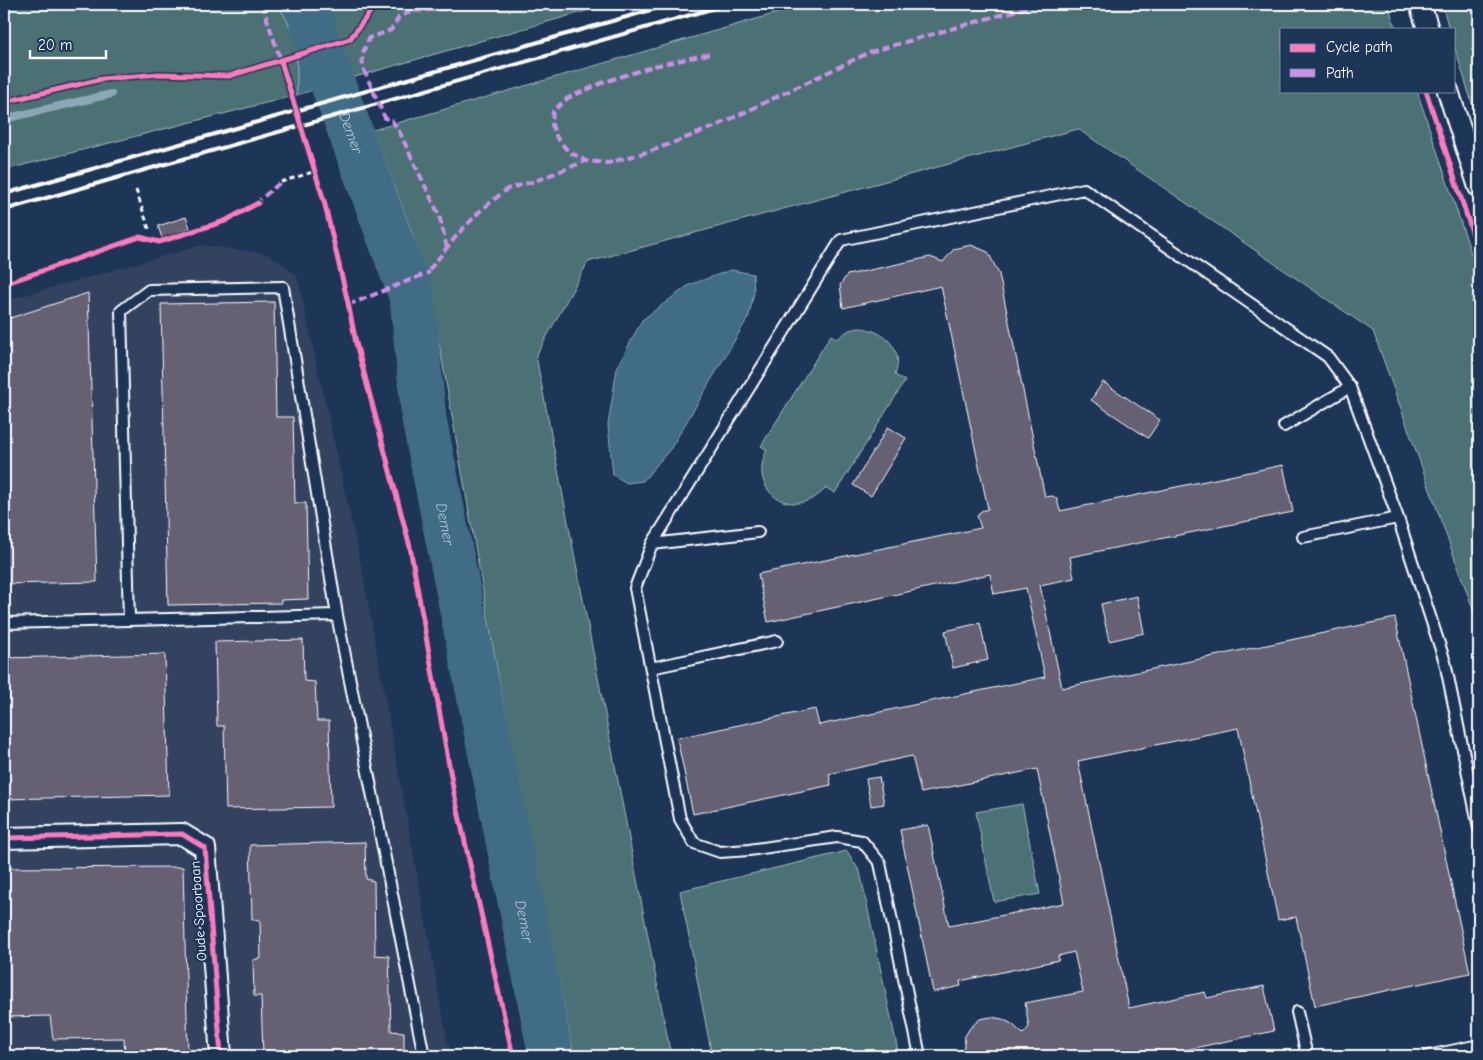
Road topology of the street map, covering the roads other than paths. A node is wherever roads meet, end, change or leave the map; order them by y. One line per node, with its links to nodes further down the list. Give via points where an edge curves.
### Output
1 (1420, 4): 2 (street)
2 (1428, 28)
3 (1448, 92): 4 (street)
4 (1479, 187)
5 (1350, 388): 6 (lane); 7 (lane); 10 (lane, via 1328,357 1084,189 841,240)
6 (1284, 426)
7 (1398, 518): 9 (lane); 16 (lane, via 1445,662)
8 (758, 532): 10 (lane)
9 (1303, 537)
10 (652, 544): 15 (lane, via 635,588)
11 (337, 615): 12 (lane); 12 (lane, via 283,287 149,290 121,311); 21 (lane)
12 (129, 620): 13 (lane)
13 (4, 623)
14 (777, 641): 15 (lane)
15 (652, 668): 22 (lane, via 680,819 694,843 720,852 837,837 862,841 880,864)
16 (1479, 828)
17 (4, 838): 20 (street, Oude Spoorbaan, via 182,834 205,848)
18 (1297, 1012): 23 (lane)
19 (1479, 1045): 24 (lane)
20 (221, 1056)
21 (424, 1056)
22 (920, 1056)
23 (1307, 1056)
24 (1428, 1056)

